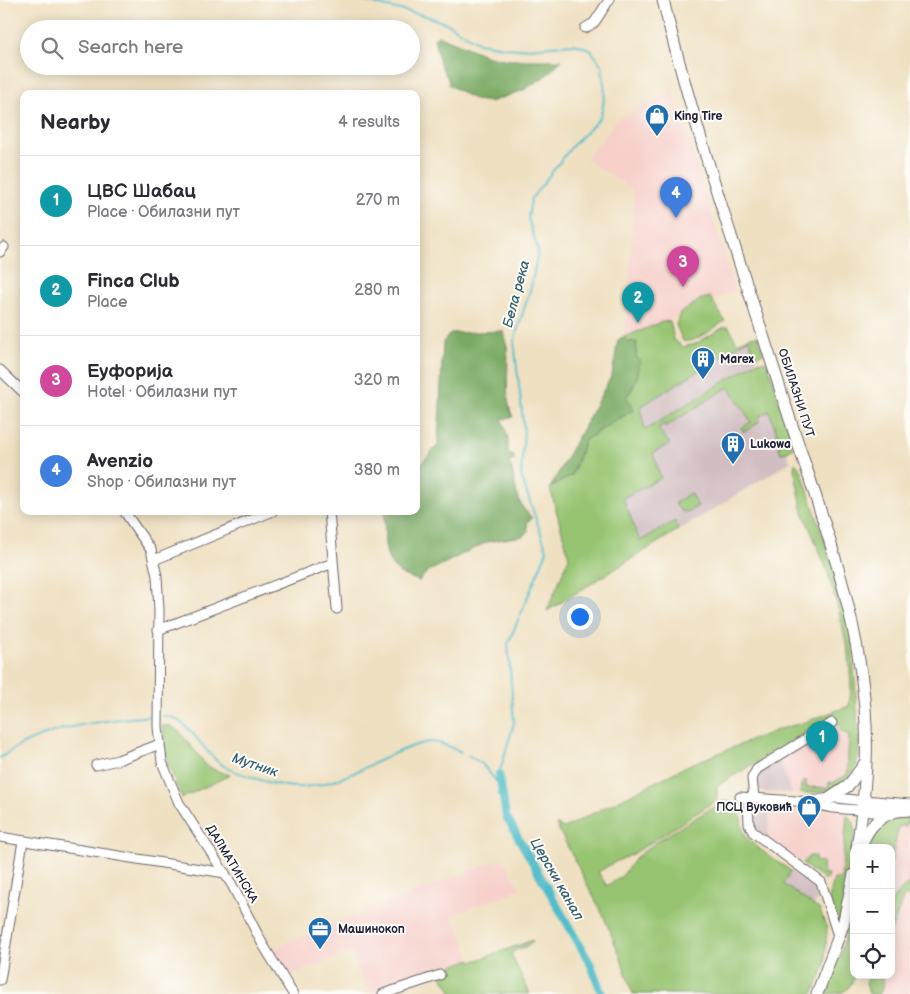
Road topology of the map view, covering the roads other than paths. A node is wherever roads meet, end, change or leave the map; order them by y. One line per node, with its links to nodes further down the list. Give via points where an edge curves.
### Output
1 (609, 0): 3 (street, via 594,23)
2 (663, 0): 15 (main road, ОБИЛАЗНИ ПУТ, via 709,165 845,594 862,676)
3 (585, 28)
4 (0, 370): 5 (street)
5 (20, 389)
6 (127, 515): 9 (street, ДАЛМАТИНСКА, via 146,540)
7 (263, 515): 9 (street)
8 (329, 515): 10 (street)
9 (154, 560): 12 (street, ДАЛМАТИНСКА)
10 (333, 563): 11 (street); 12 (street)
11 (337, 609)
12 (158, 630): 14 (street, ДАЛМАТИНСКА)
13 (832, 723): 17 (street, via 756,769)
14 (160, 744): 16 (street); 27 (street, ДАЛМАТИНСКА, via 162,762 179,802)
15 (867, 759): 18 (main road, via 848,786); 20 (main road, ОБИЛАЗНИ ПУТ)
16 (96, 765)
17 (747, 798): 19 (street); 29 (street, via 749,824 753,832 821,882)
18 (830, 798): 19 (street); 20 (street)
19 (810, 802): 20 (street, via 834,808)
20 (863, 806): 21 (main road, via 891,803); 22 (main road); 25 (main road, ОБИЛАЗНИ ПУТ)
21 (910, 808): 22 (main road)
22 (896, 811): 26 (main road, via 876,821)
23 (0, 837): 24 (street)
24 (23, 841): 27 (street); 31 (street)
25 (859, 844)
26 (861, 844)
27 (225, 873): 32 (street, ДАЛМАТИНСКА)
28 (851, 889): 29 (main road)
29 (839, 939): 34 (main road)
30 (440, 975): 33 (street)
31 (0, 980)
32 (293, 994)
33 (383, 994)
34 (817, 994)

